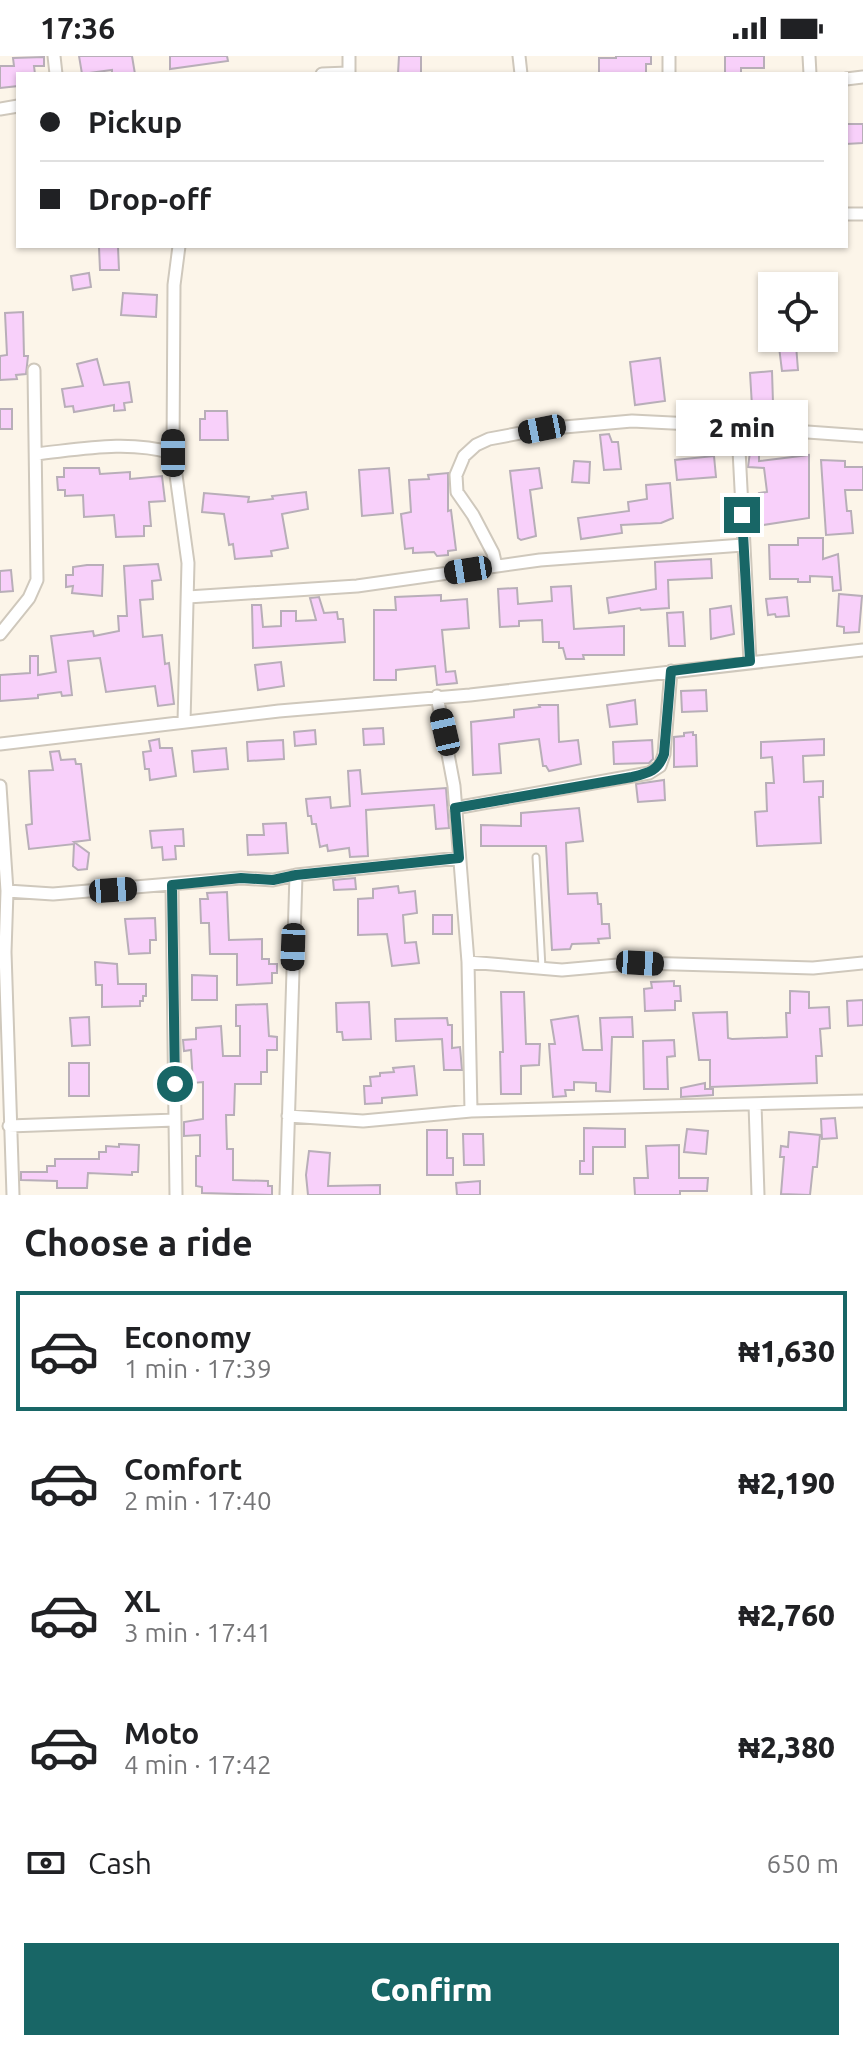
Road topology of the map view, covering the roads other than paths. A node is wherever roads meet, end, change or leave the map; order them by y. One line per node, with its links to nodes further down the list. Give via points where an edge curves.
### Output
1 (179, 248): 5 (street)
2 (34, 370): 6 (street)
3 (738, 431): 4 (street); 7 (street); 8 (street, via 632,421 542,429 476,445 456,475 457,492)
4 (863, 436)
5 (173, 453): 6 (street, via 128,445); 9 (street)
6 (36, 454): 10 (street, via 37,580)
7 (743, 545): 8 (street); 12 (street)
8 (496, 566): 9 (street, via 357,586)
9 (188, 597): 15 (street)
10 (0, 634)
11 (863, 650): 12 (street)
12 (750, 661): 13 (street)
13 (671, 671): 14 (street); 18 (street, via 664,754 660,766 649,773)
14 (437, 696): 15 (street); 18 (street)
15 (184, 722): 16 (street)
16 (0, 744)
17 (0, 786): 23 (street)
18 (455, 808): 20 (street)
19 (536, 857): 26 (lane)
20 (459, 858): 21 (street); 24 (street)
21 (296, 875): 22 (street); 30 (street)
22 (172, 885): 23 (street, via 53,894); 31 (street)
23 (7, 891): 32 (street)
24 (468, 962): 26 (street); 29 (street)
25 (863, 963): 26 (street, via 813,968 640,963)
26 (542, 969)
27 (863, 1101): 28 (street)
28 (755, 1104): 29 (street); 36 (street)
29 (471, 1111): 30 (street, via 363,1121)
30 (288, 1116): 35 (street)
31 (175, 1120): 32 (street); 34 (street)
32 (9, 1126): 33 (street)
33 (13, 1195)
34 (176, 1195)
35 (286, 1195)
36 (758, 1195)

